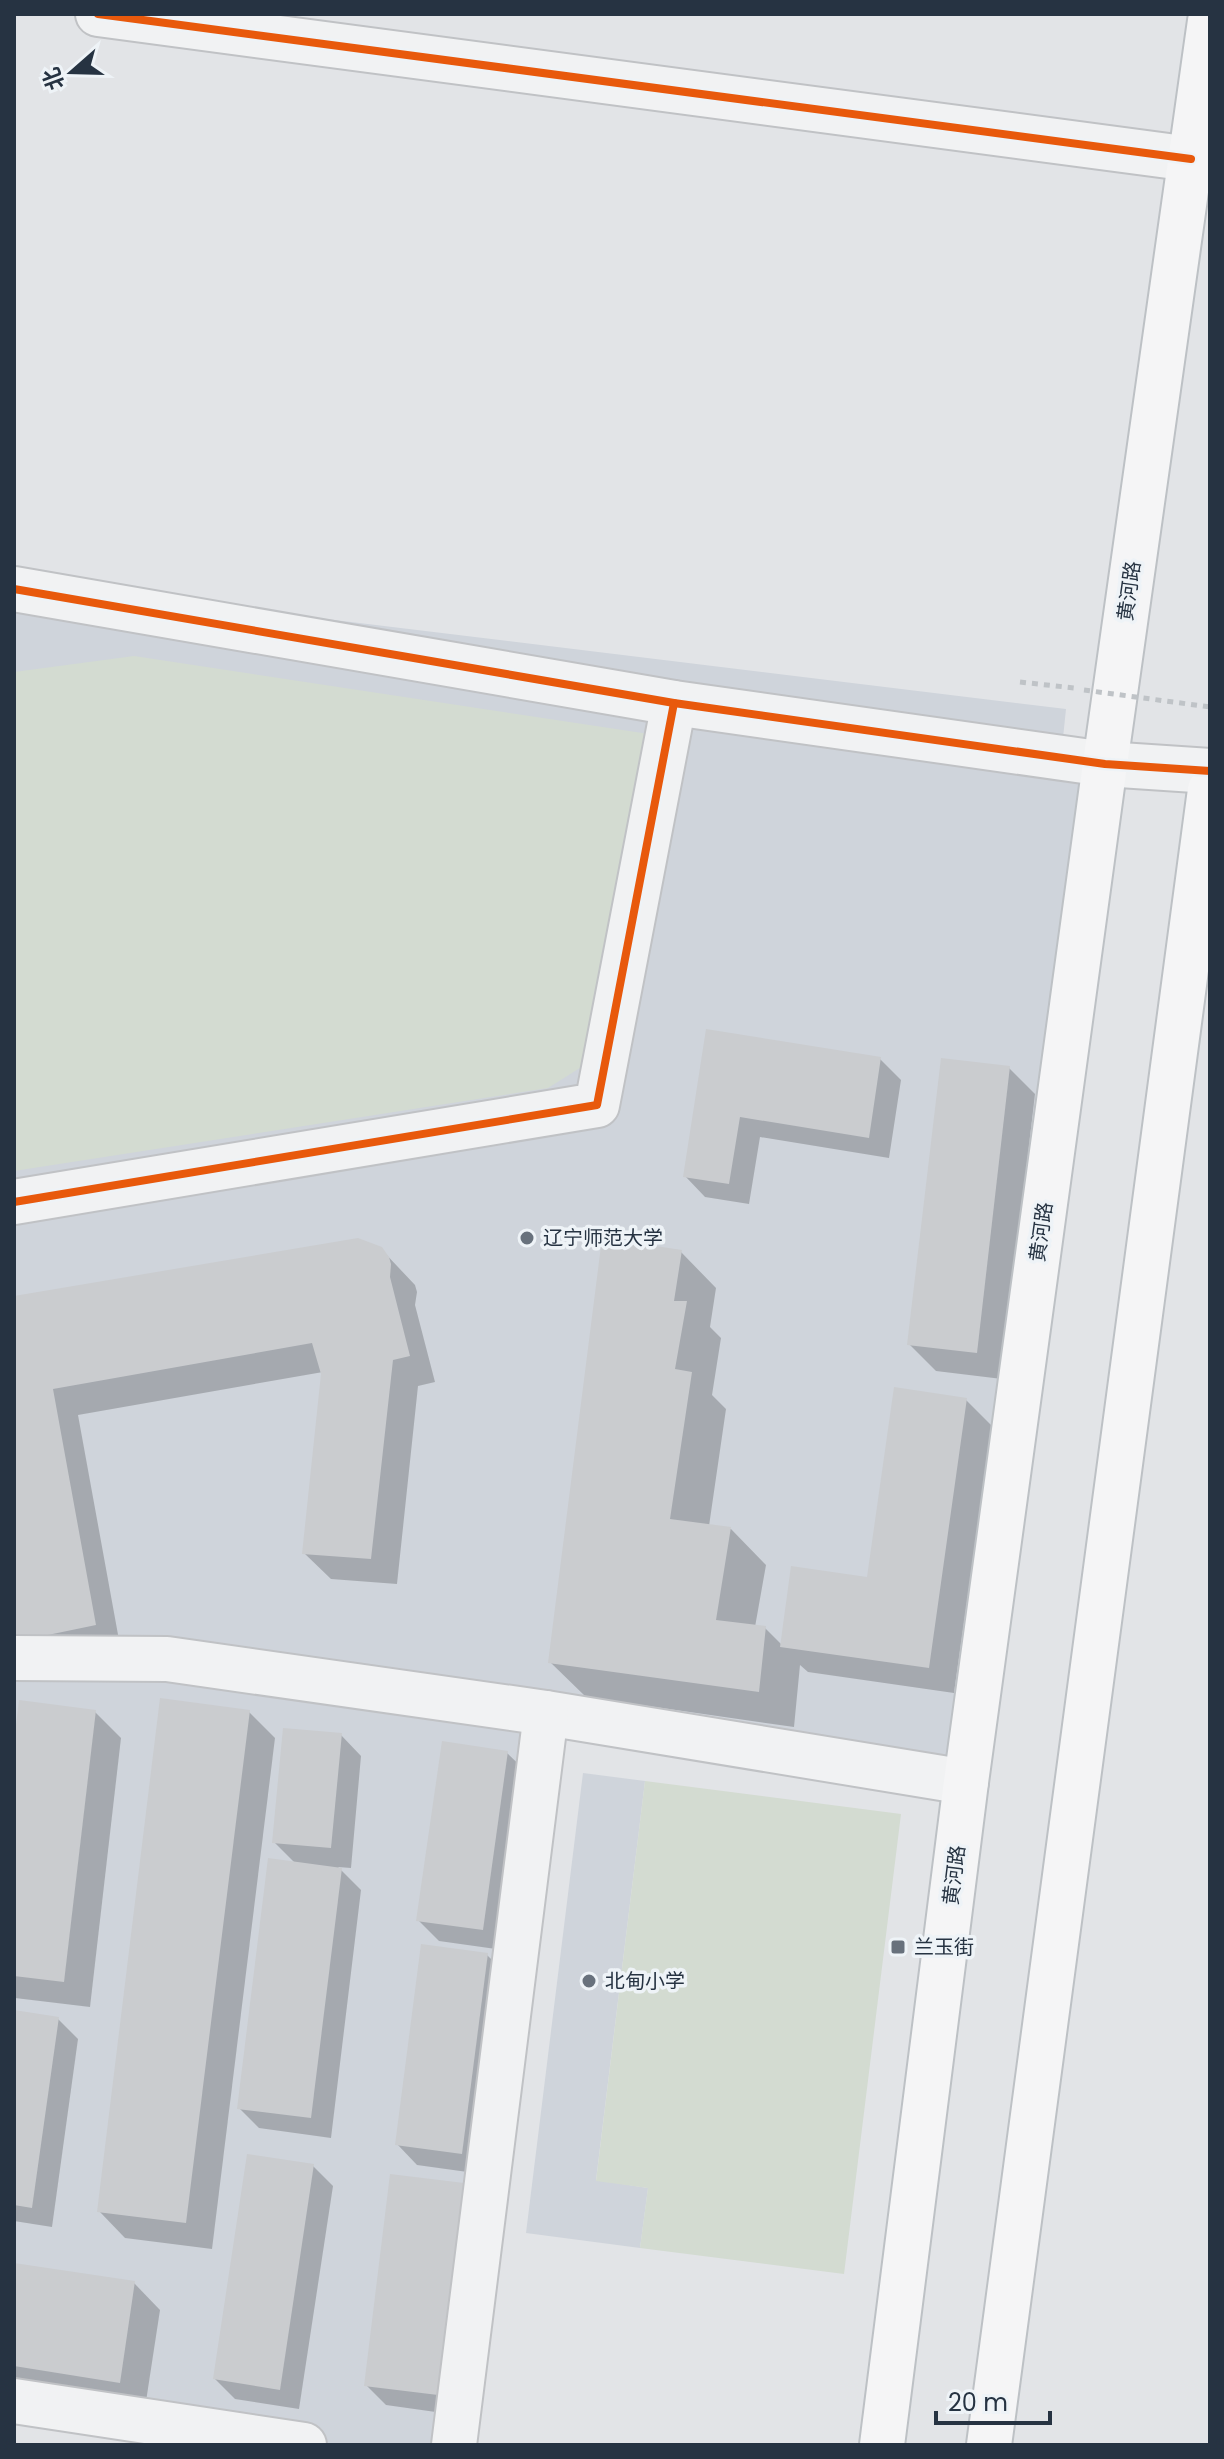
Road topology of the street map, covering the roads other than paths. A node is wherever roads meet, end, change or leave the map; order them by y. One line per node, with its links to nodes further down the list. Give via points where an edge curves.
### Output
1 (98, 14): 3 (street)
2 (1210, 21): 3 (main road, 黄河路)
3 (1191, 159): 6 (main road, 黄河路)
4 (14, 589): 5 (street)
5 (674, 703): 6 (street); 9 (street, via 597,1105)
6 (1105, 764): 7 (street); 12 (main road, 黄河路)
7 (1210, 771)
8 (1210, 790): 17 (main road)
9 (14, 1202)
10 (14, 1658): 11 (street, via 167,1659)
11 (546, 1713): 12 (street); 15 (street)
12 (966, 1782): 16 (main road, 黄河路)
13 (14, 2401): 14 (street)
14 (304, 2445)
15 (454, 2445)
16 (882, 2445)
17 (989, 2445)

